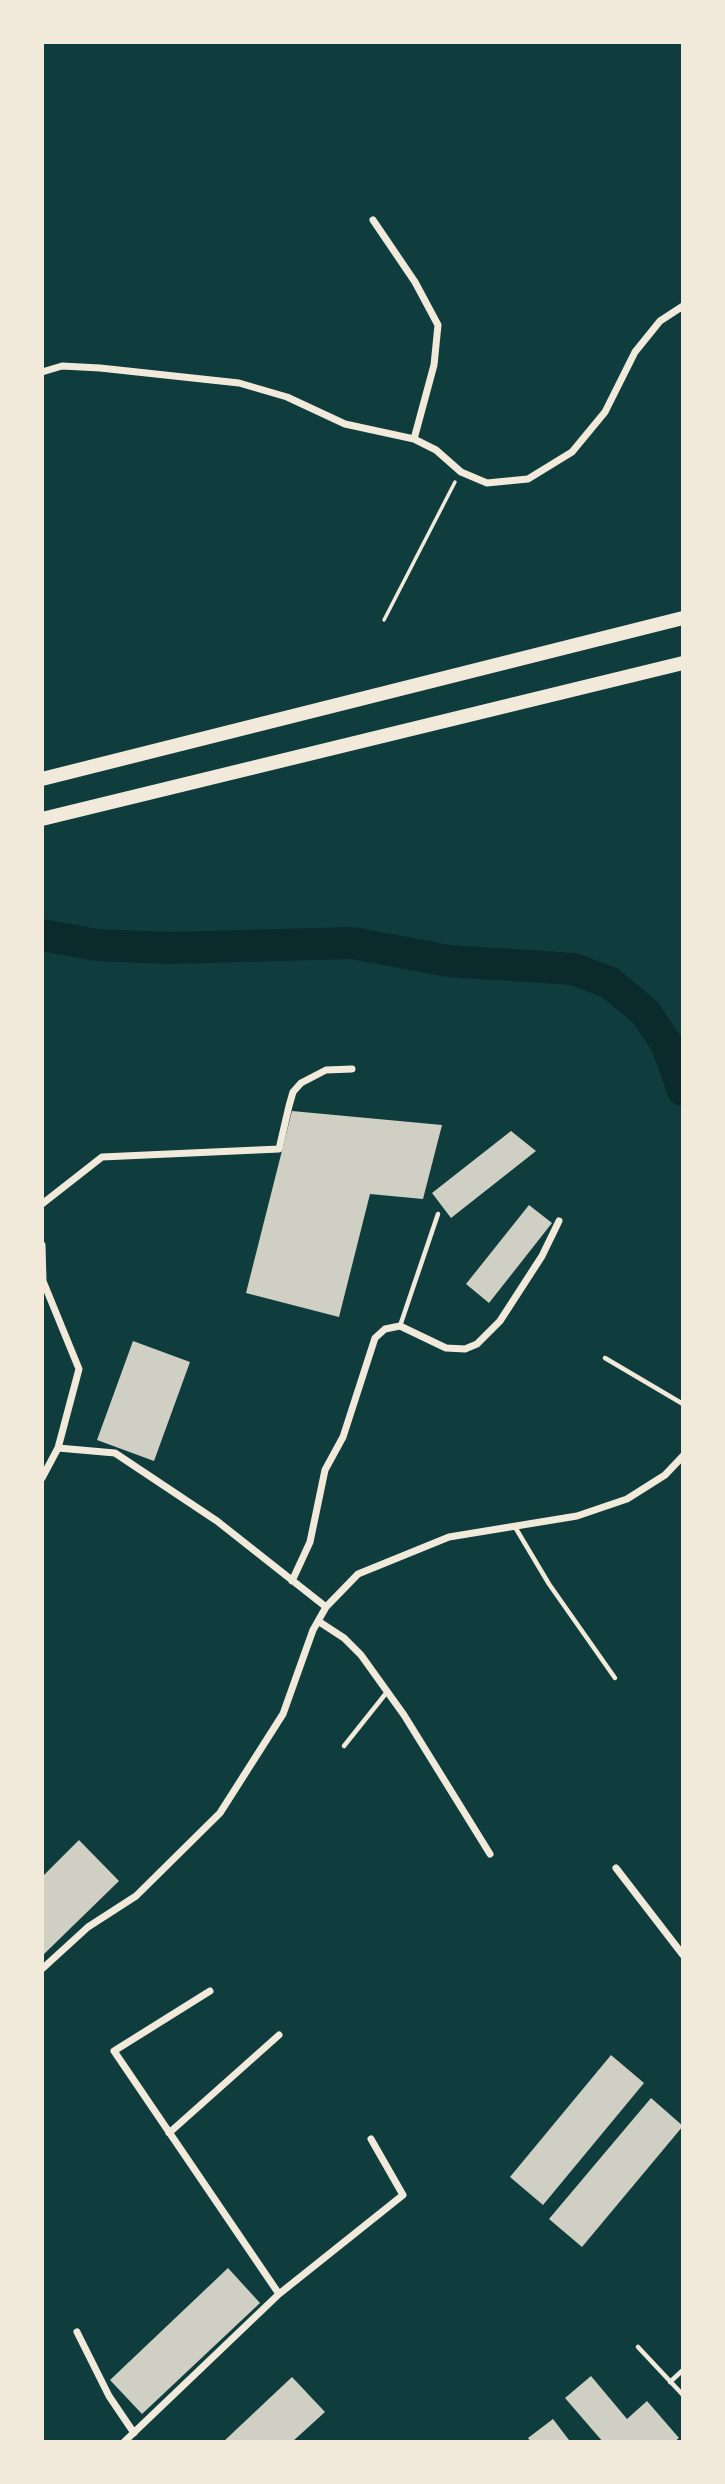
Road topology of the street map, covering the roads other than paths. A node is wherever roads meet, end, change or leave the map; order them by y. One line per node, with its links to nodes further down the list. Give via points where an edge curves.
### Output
1 (373, 220): 4 (street, via 438,325 434,365)
2 (683, 306): 4 (street, via 660,321 635,352 605,412 572,453 528,479 487,483 461,472 436,450)
3 (42, 372): 4 (street, via 62,366 100,368 239,383 288,397 345,424)
4 (414, 439)
5 (683, 618): 7 (highway)
6 (683, 663): 8 (highway)
7 (42, 779)
8 (42, 819)
9 (352, 1069): 10 (street, via 326,1070 293,1091 279,1149 102,1157)
10 (42, 1204)
11 (438, 1214): 14 (lane)
12 (559, 1221): 14 (street, via 500,1321 477,1344 446,1348)
13 (42, 1245): 17 (street, via 43,1281 79,1369)
14 (400, 1326): 21 (street, via 385,1329 375,1338 342,1437 325,1470 310,1542)
15 (605, 1358): 16 (lane)
16 (683, 1405)
17 (58, 1448): 19 (street); 21 (street, via 115,1453 217,1521)
18 (683, 1456): 20 (street, via 665,1475 627,1499 577,1516)
19 (42, 1478)
20 (514, 1527): 22 (street, via 449,1537 358,1574); 24 (lane)
21 (292, 1581): 22 (street)
22 (326, 1607): 23 (street)
23 (318, 1620): 25 (street, via 344,1638); 30 (street, via 283,1714 220,1813 136,1896 89,1927)
24 (615, 1678)
25 (387, 1692): 26 (lane); 27 (street)
26 (344, 1746)
27 (490, 1854)
28 (616, 1868): 29 (street)
29 (683, 1955)
30 (42, 1969)
31 (210, 1990): 33 (street, via 114,2051)
32 (279, 2035): 33 (street)
33 (169, 2133): 35 (street)
34 (371, 2139): 35 (street, via 403,2195)
35 (279, 2294): 41 (street)
36 (77, 2332): 41 (street, via 108,2396)
37 (638, 2347): 39 (lane)
38 (683, 2370): 39 (lane)
39 (670, 2382): 40 (lane)
40 (683, 2395)
41 (134, 2433): 42 (street); 43 (lane)
42 (124, 2442)
43 (139, 2442)

